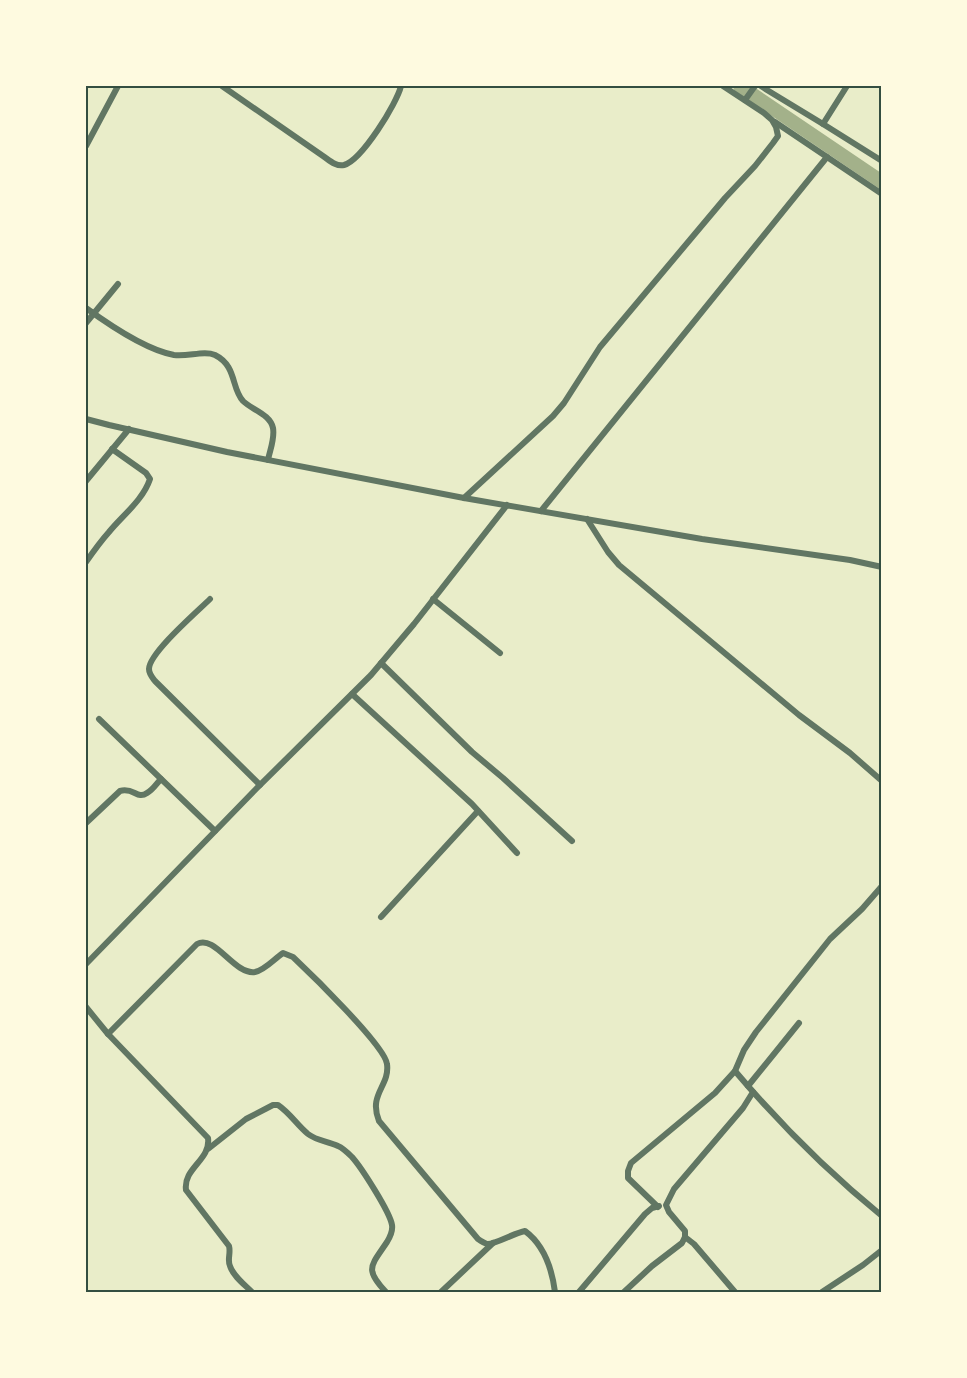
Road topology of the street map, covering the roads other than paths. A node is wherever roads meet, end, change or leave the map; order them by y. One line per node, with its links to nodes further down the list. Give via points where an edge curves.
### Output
1 (118, 86): 11 (street)
2 (222, 86): 3 (street, via 341,165 356,158 373,137)
3 (401, 86)
4 (723, 86): 8 (street)
5 (754, 86): 8 (street)
6 (761, 86): 10 (street)
7 (847, 86): 10 (street)
8 (745, 100): 9 (street)
9 (772, 120): 12 (street); 24 (street, via 778,136 773,143 600,346 564,403)
10 (823, 124): 13 (street)
11 (86, 146)
12 (827, 157): 14 (street); 26 (street)
13 (882, 161)
14 (882, 194)
15 (118, 284): 17 (street)
16 (86, 308): 17 (street)
17 (94, 314): 18 (street); 22 (street, via 163,351 184,356 213,354 222,360 230,369 242,400 270,421 273,439)
18 (86, 323)
19 (86, 419): 20 (street)
20 (129, 429): 21 (street); 22 (street)
21 (112, 449): 23 (street); 28 (street, via 150,479 147,488)
22 (268, 460): 24 (street)
23 (86, 481)
24 (464, 498): 25 (street)
25 (507, 505): 26 (street); 31 (street)
26 (541, 511): 27 (street)
27 (587, 519): 29 (street); 37 (street, via 619,565)
28 (86, 562)
29 (882, 567)
30 (210, 599): 38 (street, via 156,652 148,666 149,674)
31 (432, 599): 32 (street); 33 (street)
32 (500, 653)
33 (381, 663): 34 (street); 42 (street, via 472,752)
34 (352, 694): 38 (street); 39 (street)
35 (99, 719): 36 (street)
36 (161, 779): 40 (street, via 144,795 127,789 120,791); 41 (street)
37 (882, 781)
38 (260, 785): 41 (street)
39 (478, 811): 43 (street); 45 (street)
40 (86, 823)
41 (215, 831): 46 (street)
42 (572, 841)
43 (517, 853)
44 (882, 886): 50 (street, via 830,939 756,1032)
45 (381, 917)
46 (86, 964)
47 (86, 1007): 49 (street)
48 (799, 1023): 51 (street)
49 (108, 1034): 53 (street, via 208,1138); 58 (street, via 201,941 251,973 283,953 293,957 384,1054 387,1070 375,1107 379,1121 478,1239 485,1244)
50 (735, 1071): 51 (street); 55 (street, via 715,1093 631,1163 628,1178)
51 (748, 1086): 52 (street)
52 (753, 1092): 54 (street, via 674,1189); 56 (street, via 844,1184)
53 (208, 1149): 60 (street, via 188,1176 186,1191 229,1246 229,1265); 61 (street, via 246,1119 278,1104 316,1139 346,1151 392,1222 390,1237 372,1266 372,1274)
54 (666, 1205): 55 (street); 57 (street, via 685,1231)
55 (658, 1207): 64 (street, via 638,1221)
56 (882, 1216)
57 (685, 1237): 65 (street); 66 (street)
58 (493, 1243): 62 (street); 63 (street, via 516,1233 531,1236 546,1259)
59 (882, 1250): 67 (street)
60 (252, 1293)
61 (386, 1293)
62 (441, 1293)
63 (555, 1293)
64 (579, 1293)
65 (624, 1293)
66 (735, 1293)
67 (822, 1293)

